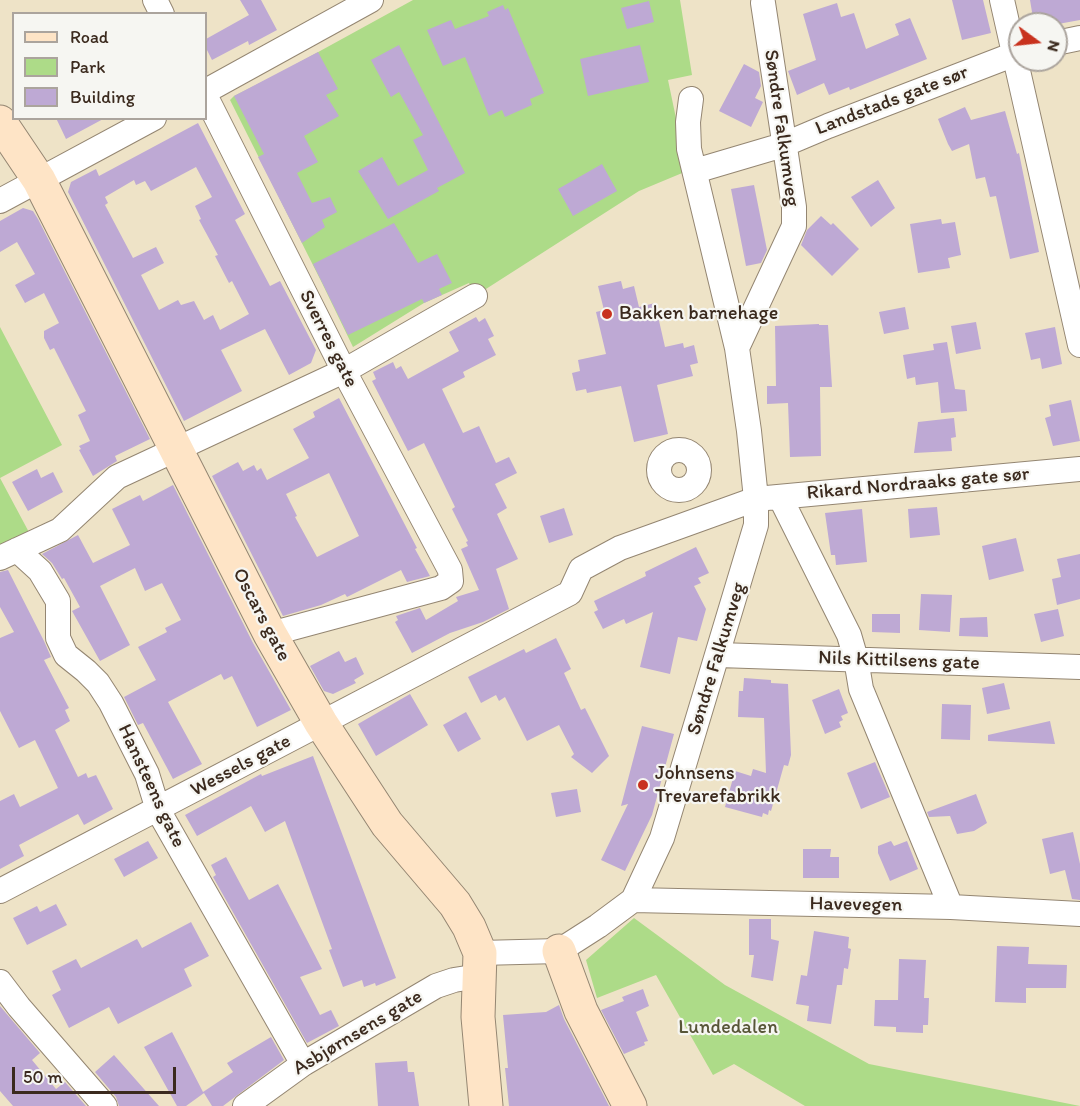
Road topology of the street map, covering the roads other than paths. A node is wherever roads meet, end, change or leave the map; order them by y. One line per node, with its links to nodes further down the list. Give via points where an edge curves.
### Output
1 (371, 0): 7 (street)
2 (1002, 0): 4 (street)
3 (763, 3): 12 (street, Søndre Falkumveg)
4 (1008, 21)
5 (1008, 56): 12 (street, Landstads gate sør)
6 (1022, 72): 16 (street)
7 (207, 90)
8 (207, 99): 20 (street, Sverres gate)
9 (691, 99): 13 (street, Søndre Falkumveg, via 689,149)
10 (150, 120): 14 (street)
11 (0, 122): 14 (street, Oscars gate)
12 (783, 145): 13 (street, Landstads gate sør); 19 (street, Søndre Falkumveg, via 794,226)
13 (695, 171): 19 (street, Søndre Falkumveg)
14 (39, 180): 15 (street); 21 (street, Oscars gate)
15 (0, 201)
16 (1073, 275): 18 (street)
17 (475, 296): 20 (street)
18 (1080, 345)
19 (737, 348): 24 (street, Søndre Falkumveg)
20 (344, 371): 21 (street); 26 (street, Sverres gate, via 450,570 451,581 441,588)
21 (177, 450): 25 (street, via 117,477 60,530); 26 (street, Oscars gate)
22 (1080, 469): 23 (street, Rikard Nordraaks gate sør)
23 (780, 497): 24 (street, Rikard Nordraaks gate sør); 28 (street, via 849,635)
24 (756, 499): 27 (street, Søndre Falkumveg, via 756,525); 30 (street, Rikard Nordraaks gate sør, via 620,548 581,569 570,592)
25 (8, 554): 31 (street, Hansteens gate, via 40,571 58,601 58,638 66,655 86,670 111,703 147,774)
26 (270, 634): 30 (street, Oscars gate)
27 (718, 655): 28 (street, Nils Kittilsens gate); 33 (street, Søndre Falkumveg, via 662,838)
28 (856, 659): 29 (street, Nils Kittilsens gate); 34 (street, via 861,689)
29 (1080, 667)
30 (321, 723): 31 (street, Wessels gate); 37 (street, Oscars gate, via 387,824 455,904 469,927)
31 (158, 810): 32 (street, Wessels gate); 39 (street, Hansteens gate)
32 (0, 891)
33 (633, 900): 34 (street, Havevegen); 36 (street, Søndre Falkumveg)
34 (951, 907): 35 (street, Havevegen)
35 (1080, 914)
36 (559, 951): 37 (street); 43 (street, via 581,1011)
37 (479, 964): 39 (street, Asbjørnsens gate); 42 (street, Oscars gate, via 478,1017)
38 (0, 982): 40 (street)
39 (303, 1064): 41 (street, Asbjørnsens gate)
40 (105, 1106)
41 (245, 1106)
42 (486, 1106)
43 (630, 1106)

